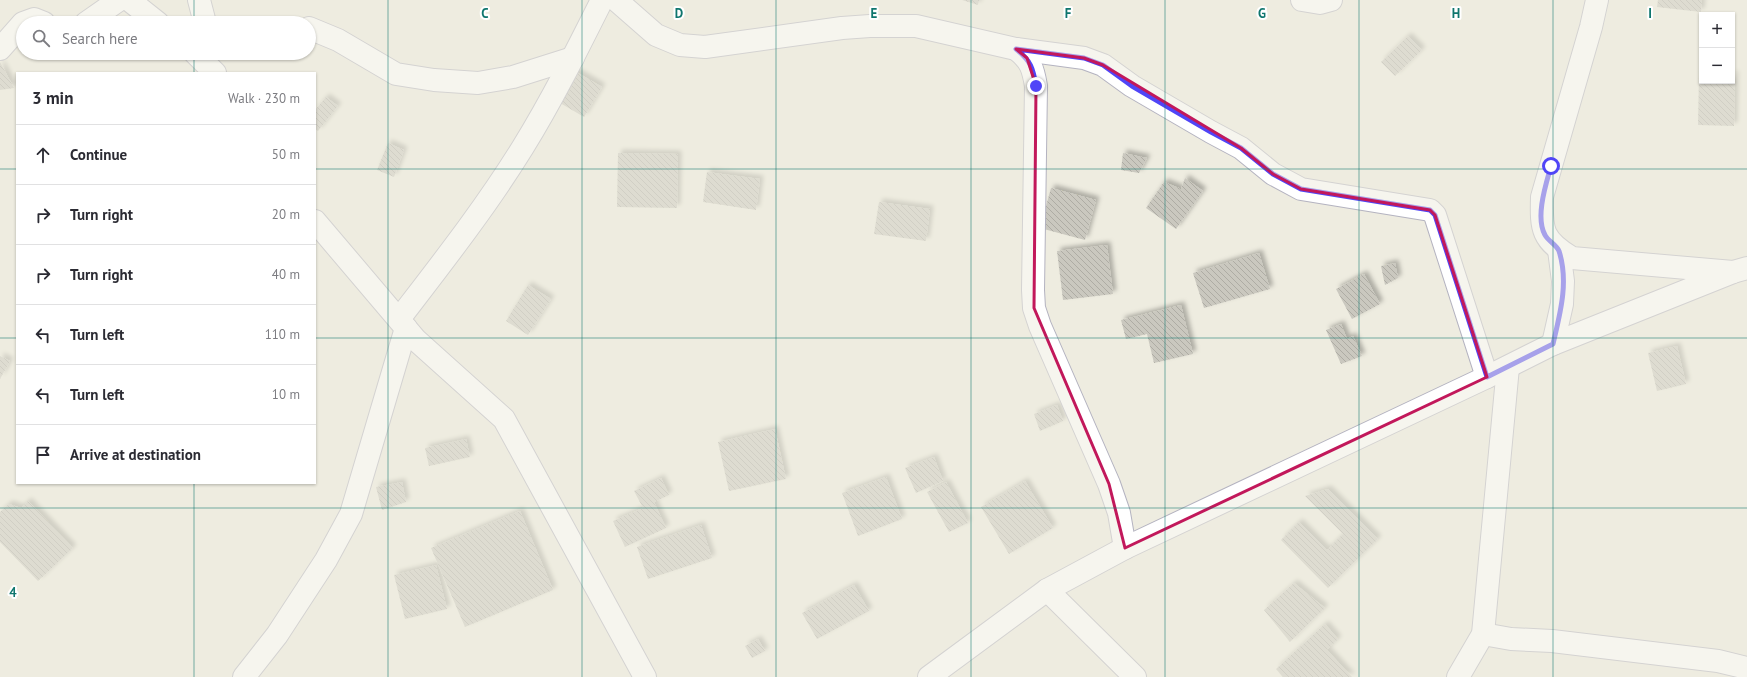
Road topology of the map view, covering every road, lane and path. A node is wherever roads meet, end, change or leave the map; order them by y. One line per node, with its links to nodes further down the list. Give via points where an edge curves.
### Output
1 (119, 0): 9 (street)
2 (130, 0): 10 (street)
3 (198, 0): 11 (street)
4 (602, 0): 16 (street)
5 (616, 0): 15 (street, via 656,35 680,45 705,47 856,27 916,26)
6 (1302, 0): 7 (street, via 1320,3)
7 (1331, 0)
8 (1597, 0): 22 (street, via 1542,197 1541,218 1545,235)
9 (96, 16)
10 (149, 16)
11 (203, 16)
12 (16, 31): 14 (street)
13 (316, 31): 16 (street, via 338,40 396,74 434,80 478,83 513,77)
14 (0, 49)
15 (1016, 49): 27 (street, via 1084,58 1103,65 1139,89 1241,148 1273,174 1301,189 1430,210 1435,215); 28 (street, via 1027,58 1033,69 1036,86 1034,308 1109,484 1119,513)
16 (573, 58): 24 (street, via 523,147)
17 (201, 60): 19 (street)
18 (216, 60): 20 (street)
19 (214, 72)
20 (221, 72)
21 (316, 221): 24 (street)
22 (1559, 250): 23 (street, via 1572,258); 25 (street, via 1563,282 1562,304)
23 (1740, 270): 25 (street)
24 (402, 323): 32 (street, via 351,514 326,560 277,635); 33 (street, via 416,340 504,419)
25 (1553, 344): 26 (street)
26 (1508, 366): 27 (street); 30 (street)
27 (1487, 377): 28 (street)
28 (1125, 548): 29 (street)
29 (1047, 590): 34 (street); 35 (street)
30 (1483, 634): 31 (street, via 1718,661); 36 (street)
31 (1747, 668)
32 (244, 677)
33 (645, 677)
34 (929, 677)
35 (1135, 677)
36 (1458, 677)

